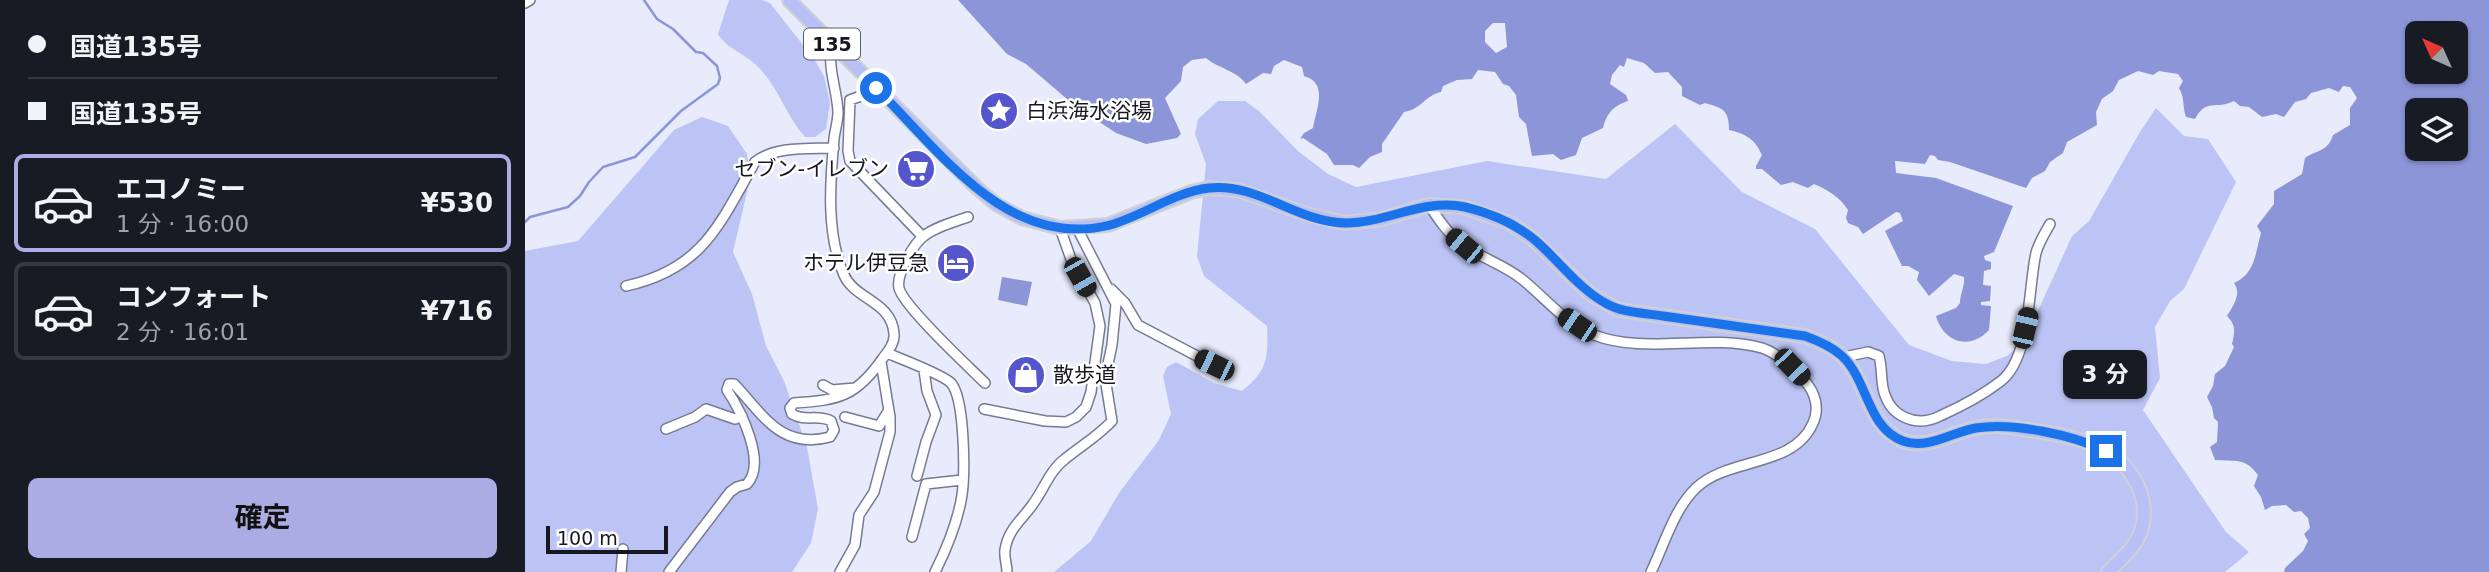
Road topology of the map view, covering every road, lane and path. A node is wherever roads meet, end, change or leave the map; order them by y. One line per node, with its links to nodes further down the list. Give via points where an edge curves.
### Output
1 (530, 0): 3 (street)
2 (789, 0): 4 (highway, 135)
3 (525, 3)
4 (832, 44): 5 (highway, 135); 6 (street, via 830,68 838,113)
5 (876, 88): 10 (highway, 135, via 996,204 1022,218); 12 (street, via 850,100 850,161)
6 (834, 148): 13 (street, via 762,156 718,228 699,250 652,280); 15 (street, via 830,209 842,269 855,289 886,314 894,334)
7 (1429, 205): 11 (highway, 135, via 1383,219 1345,223 1238,190 1209,188 1108,225); 16 (highway, 135, via 1463,207 1510,223 1590,294 1619,310 1805,336); 37 (street, via 1464,246 1520,277 1591,334 1617,342 1763,348 1792,367 1808,385 1817,403 1807,435 1789,448 1723,472 1695,488 1682,505)
8 (968, 216): 12 (street)
9 (2050, 224): 16 (street, via 2036,253 2020,348 2003,380 1943,415 1917,423 1895,411 1886,398 1879,356 1868,352)
10 (1060, 228): 11 (highway, 135); 24 (street, via 1072,262 1095,303 1100,326 1086,407 1066,422)
11 (1077, 228): 14 (street)
12 (923, 236): 20 (street, via 899,274 899,288)
13 (626, 286)
14 (1107, 286): 18 (street, via 1125,303 1138,325); 36 (street, via 1116,309 1105,378 1112,421 1055,469 1018,520 1004,553)
15 (887, 353): 17 (street); 19 (street)
16 (1844, 357): 38 (highway, 135, via 1877,419 1905,442 1935,442 1975,428 2021,428 2090,443 2117,458 2137,482 2144,516 2135,543)
17 (881, 362): 22 (street); 23 (street)
18 (1214, 365)
19 (924, 370): 28 (street, via 936,415); 29 (street, via 949,381 955,392 962,419)
20 (985, 383)
21 (823, 385): 22 (street, via 832,390)
22 (857, 388): 25 (street, via 819,402 794,403 790,408 798,418 831,421 834,430 830,437 806,439 776,430 731,383 727,390)
23 (889, 410): 26 (street, via 879,426); 34 (street, via 890,432 874,492 862,508 855,545)
24 (984, 410)
25 (742, 416): 27 (street, via 735,419 706,409); 32 (street, via 755,464 751,480 730,492)
26 (845, 417)
27 (666, 429)
28 (917, 476)
29 (962, 480): 30 (street, via 926,484); 35 (street, via 954,523)
30 (912, 537)
31 (623, 549): 33 (street)
32 (672, 571)
33 (621, 572)
34 (839, 572)
35 (935, 572)
36 (1007, 572)
37 (1651, 572)
38 (2108, 572)

